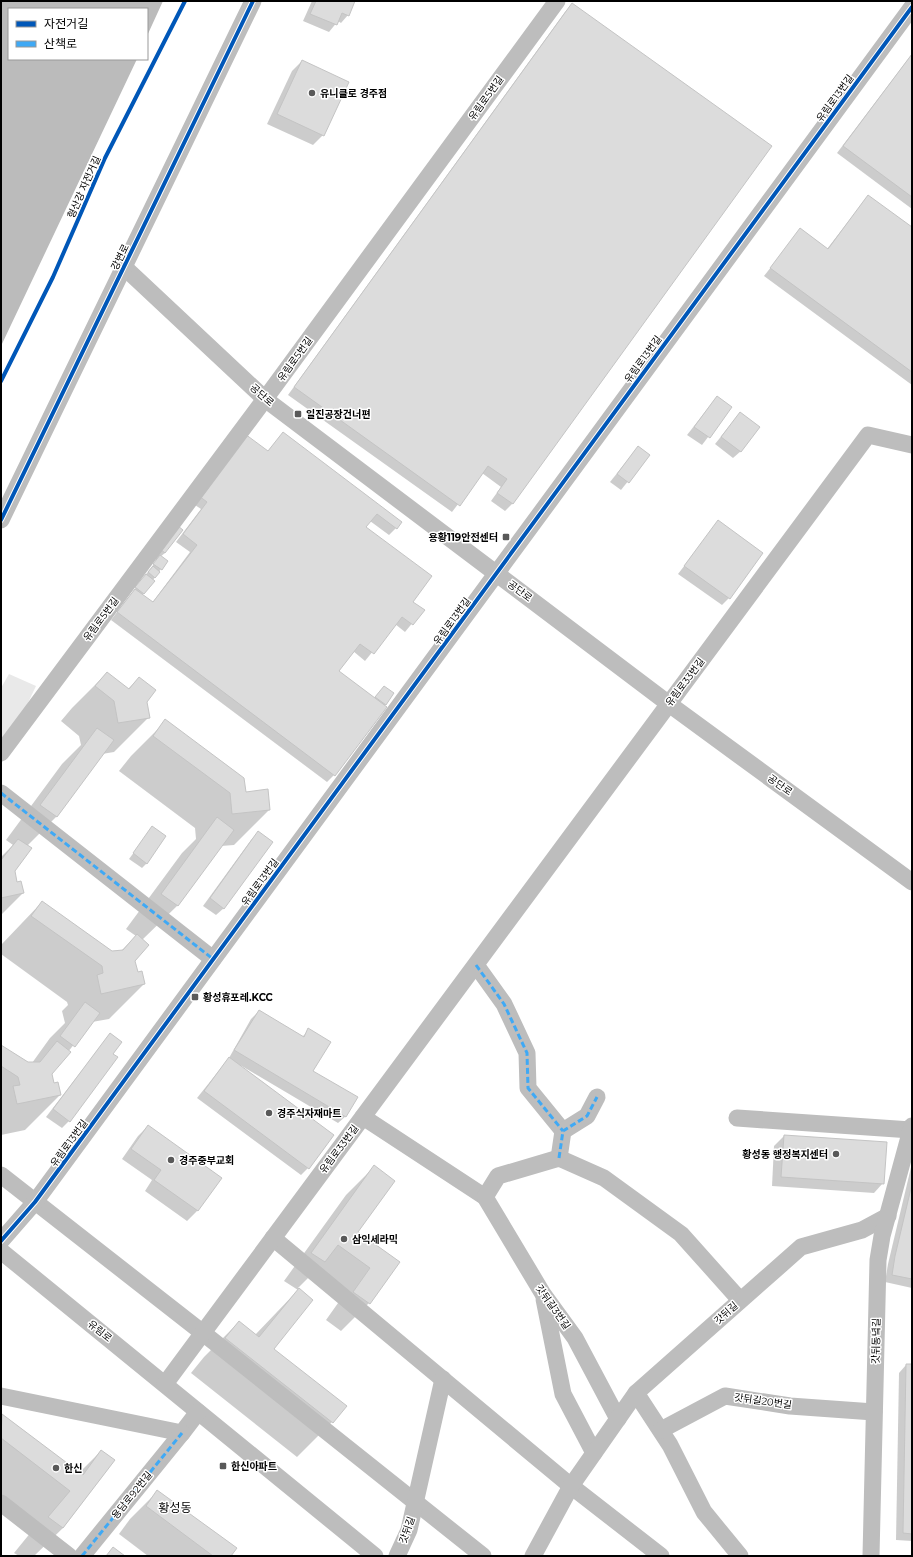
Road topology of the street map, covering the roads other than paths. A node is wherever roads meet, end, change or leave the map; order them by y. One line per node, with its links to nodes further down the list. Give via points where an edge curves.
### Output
1 (253, 1): 4 (street, 강변로)
2 (557, 1): 5 (street, 유림로5번길)
3 (912, 7): 8 (street, 유림로13번길)
4 (124, 267): 5 (street, 공단로); 7 (street, 강변로)
5 (265, 399): 8 (street, 공단로); 10 (street, 유림로5번길)
6 (912, 445): 9 (street, 유림로33번길, via 868,435)
7 (1, 520)
8 (496, 573): 9 (street, 공단로); 13 (street, 유림로13번길)
9 (669, 704): 12 (street, 공단로); 14 (street, 유림로33번길)
10 (1, 753)
11 (1, 793): 13 (street)
12 (912, 882)
13 (213, 959): 23 (street, 유림로13번길)
14 (476, 965): 16 (street, 유림로33번길); 19 (street, via 504,1004 527,1053 528,1088)
15 (597, 1096): 19 (street, via 587,1116)
16 (363, 1117): 22 (street, 갓뒤길3번길); 25 (street, 유림로33번길)
17 (737, 1118): 18 (street, 갓뒤동녘길)
18 (911, 1128): 24 (street, 갓뒤동녘길)
19 (563, 1131): 20 (street)
20 (559, 1158): 22 (street, via 498,1176); 29 (street, via 604,1178 681,1234)
21 (1, 1175): 23 (street)
22 (485, 1197): 28 (street, 갓뒤길3번길)
23 (35, 1202): 26 (street, 유림로13번길); 30 (street)
24 (888, 1216): 29 (street, 갓뒤길, via 862,1230 801,1247); 36 (street, 갓뒤동녘길, via 878,1260)
25 (273, 1238): 30 (street, 유림로33번길); 31 (street)
26 (1, 1241)
27 (1, 1251): 32 (street, 유림로)
28 (543, 1294): 37 (street, 갓뒤길3번길, via 575,1338); 40 (street, via 563,1394)
29 (740, 1300): 33 (street, 갓뒤길)
30 (203, 1333): 32 (street, 유림로33번길); 43 (street)
31 (443, 1379): 41 (street); 43 (street)
32 (165, 1384): 35 (street, 유림로)
33 (636, 1393): 37 (street, 갓뒤길); 38 (street)
34 (1, 1396): 39 (street)
35 (198, 1412): 39 (street); 46 (street, 유림로)
36 (874, 1412): 38 (street, 갓뒤길20번길, via 790,1406 725,1396); 52 (street, 갓뒤동녘길)
37 (618, 1419): 40 (street, 갓뒤길)
38 (661, 1430): 51 (street, via 704,1512)
39 (182, 1433): 45 (street, 용담로92번길)
40 (594, 1453): 41 (street, 갓뒤길)
41 (571, 1486): 49 (street, 갓뒤길); 50 (street)
42 (1, 1503): 44 (street)
43 (415, 1504): 47 (street, 갓뒤길, via 409,1530); 48 (street)
44 (69, 1556)
45 (82, 1556)
46 (375, 1556)
47 (397, 1556)
48 (483, 1556)
49 (533, 1556)
50 (661, 1556)
51 (740, 1556)
52 (871, 1556)

